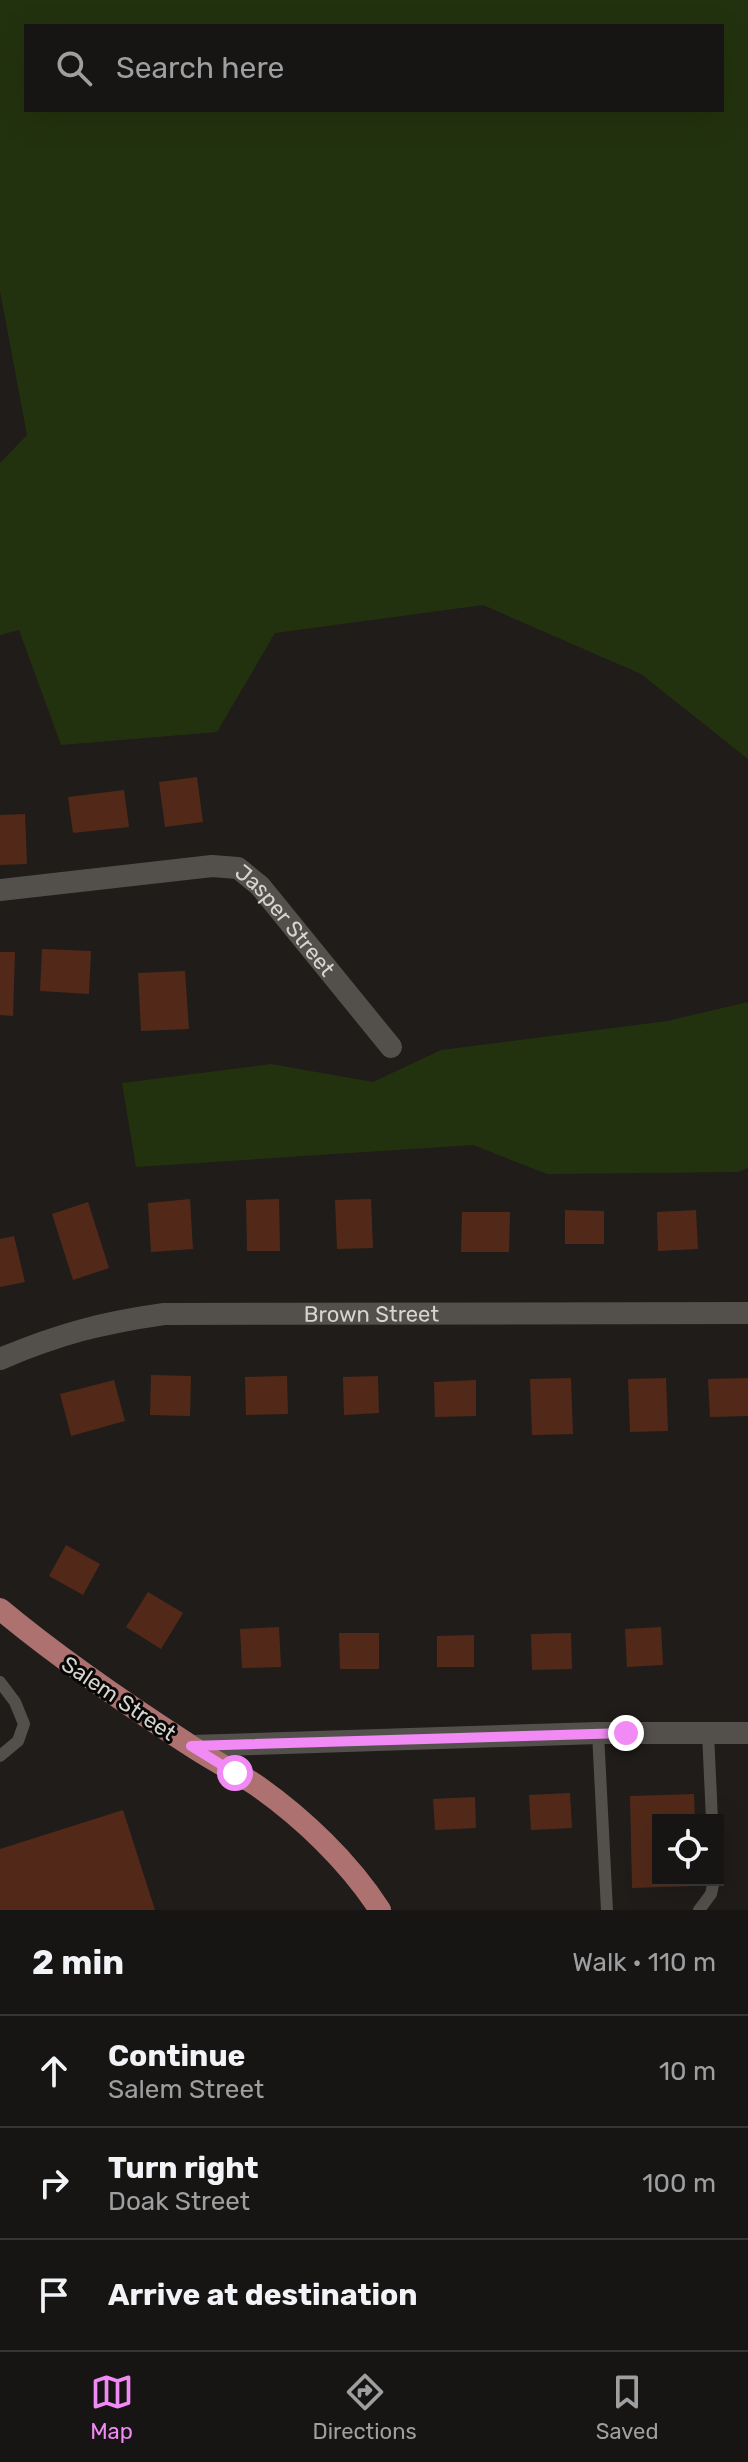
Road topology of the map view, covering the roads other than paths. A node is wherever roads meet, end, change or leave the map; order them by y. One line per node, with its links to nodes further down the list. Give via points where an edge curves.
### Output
1 (0, 890): 2 (street, Jasper Street, via 212,866 238,868 260,886)
2 (391, 1047)
3 (748, 1313): 4 (street, Brown Street, via 164,1314 69,1332)
4 (0, 1359)
5 (0, 1609): 10 (main road, Salem Street, via 54,1654)
6 (0, 1682): 11 (lane, via 24,1724 18,1741)
7 (598, 1733): 8 (street); 10 (street); 15 (lane)
8 (708, 1733): 9 (street); 12 (lane)
9 (748, 1733)
10 (191, 1746): 14 (main road, Salem Street, via 290,1812 323,1841)
11 (0, 1756)
12 (712, 1814)
13 (713, 1886): 16 (lane)
14 (380, 1910)
15 (607, 1910)
16 (699, 1910)

